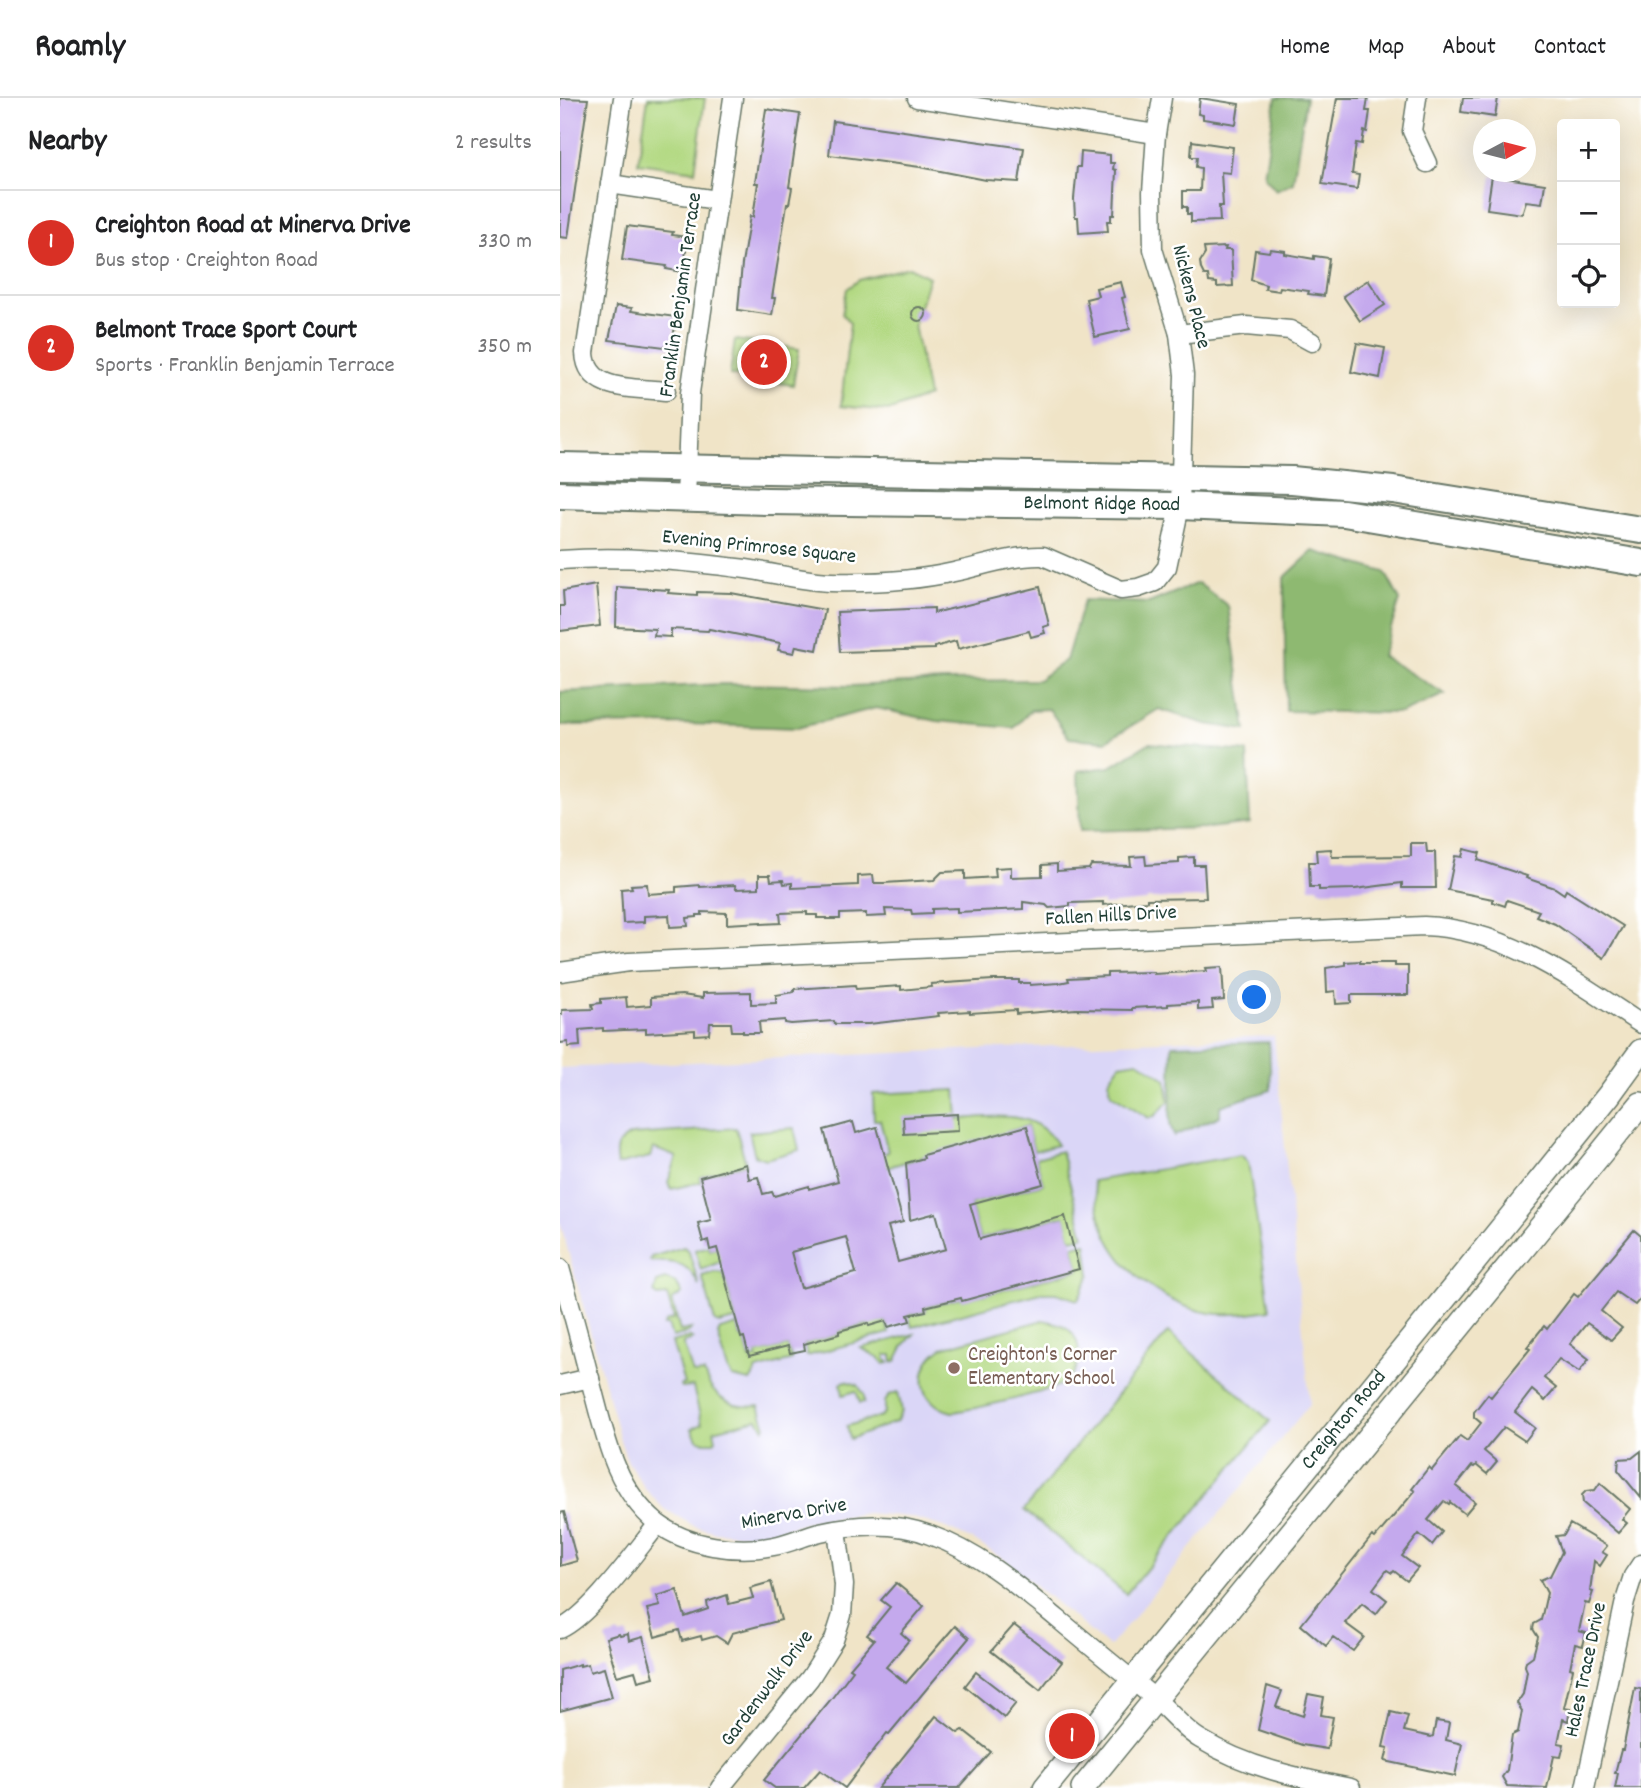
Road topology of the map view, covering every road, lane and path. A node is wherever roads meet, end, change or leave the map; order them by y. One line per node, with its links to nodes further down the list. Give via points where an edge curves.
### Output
1 (623, 98): 9 (street)
2 (733, 98): 10 (street, Franklin Benjamin Terrace)
3 (916, 98): 6 (street)
4 (1162, 98): 7 (street, Nickens Place)
5 (1417, 98): 8 (street, via 1412,131)
6 (948, 100): 7 (street)
7 (1156, 134): 11 (street, Nickens Place, via 1153,249)
8 (1427, 163)
9 (610, 184): 10 (street); 13 (street, via 586,366 604,383)
10 (717, 200): 15 (street, Franklin Benjamin Terrace, via 690,393)
11 (1179, 334): 12 (street, via 1246,326 1290,330); 16 (street, Nickens Place, via 1184,375)
12 (1312, 342)
13 (666, 391)
14 (560, 466): 15 (main road, Belmont Ridge Road)
15 (687, 467): 16 (main road, Belmont Ridge Road); 18 (street, Franklin Benjamin Terrace)
16 (1182, 477): 19 (street, Nickens Place); 20 (main road, Belmont Ridge Road, via 1349,484)
17 (560, 495): 18 (main road, Belmont Ridge Road)
18 (685, 498): 19 (main road, Belmont Ridge Road)
19 (1180, 506): 21 (street, Evening Primrose Square, via 1167,567 1155,582 1121,590 1043,556 898,580 840,582 703,563); 22 (main road, Belmont Ridge Road, via 1344,513)
20 (1641, 530)
21 (560, 560)
22 (1641, 563)
23 (560, 971): 24 (street, Fallen Hills Drive, via 643,961 1451,927 1507,944)
24 (1641, 1024)
25 (1641, 1051): 34 (street, Creighton Road)
26 (1641, 1104): 35 (street, Creighton Road)
27 (560, 1268): 28 (street, Minerva Drive)
28 (590, 1378): 29 (street); 30 (street, Minerva Drive, via 618,1474)
29 (560, 1385)
30 (658, 1524): 31 (street, Minerva Drive, via 684,1538 752,1549); 33 (street, via 591,1605)
31 (837, 1529): 34 (street, Minerva Drive, via 897,1527 971,1552); 36 (street, Gardenwalk Drive, via 844,1585 834,1640 810,1678)
32 (1641, 1564): 40 (street, Hales Trace Drive, via 1625,1601)
33 (560, 1629)
34 (1132, 1681): 35 (street, Minerva Drive); 37 (street, Creighton Road)
35 (1155, 1699): 38 (street, Creighton Road); 39 (street, Minerva Drive, via 1198,1738 1224,1752 1289,1776)
36 (720, 1788)
37 (1045, 1788)
38 (1083, 1788)
39 (1349, 1788)
40 (1586, 1788)

